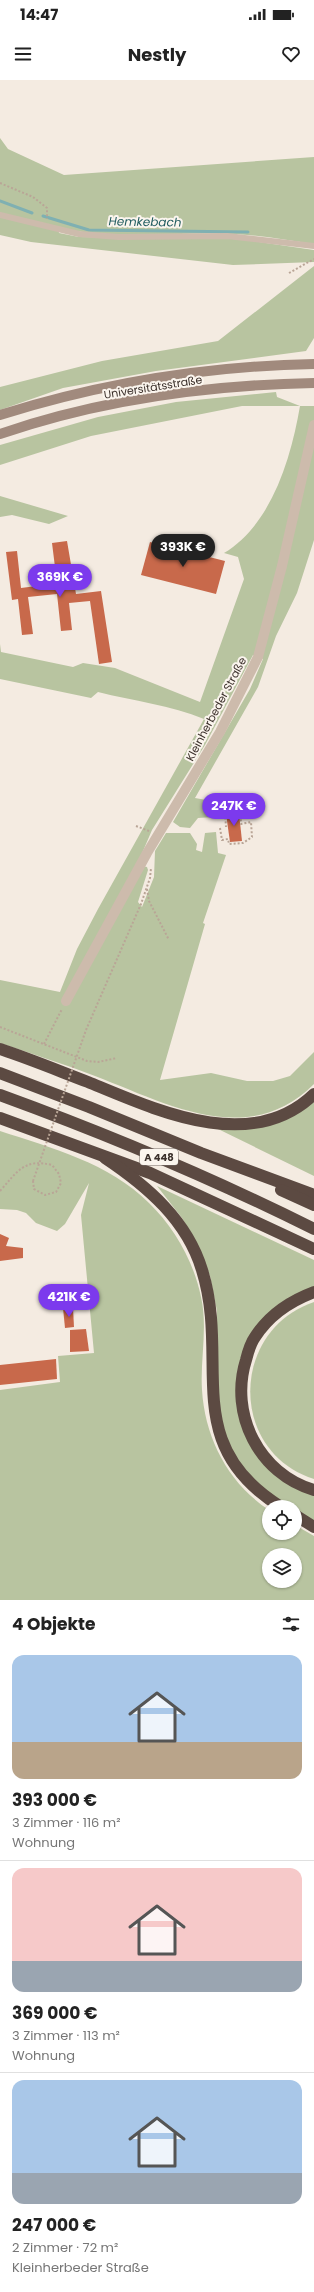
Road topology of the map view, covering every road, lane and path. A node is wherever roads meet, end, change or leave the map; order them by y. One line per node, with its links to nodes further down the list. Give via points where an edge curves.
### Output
1 (0, 183): 3 (path, via 34,197 47,208)
2 (0, 215): 3 (lane)
3 (47, 226): 4 (lane, via 79,234 119,237 227,236)
4 (314, 246)
5 (314, 259): 6 (path)
6 (289, 274)
7 (314, 364): 9 (main road, Universitätsstraße, via 182,374 69,395)
8 (314, 383): 11 (main road, Universitätsstraße, via 242,386 155,397 56,418)
9 (0, 415)
10 (314, 425): 15 (street, Kleinherbeder Straße, via 258,657 220,732)
11 (0, 434)
12 (136, 826): 15 (path)
13 (226, 827): 14 (path, via 225,812 240,810 241,824 251,822 252,837 243,843 229,844 228,839 222,840)
14 (220, 828)
15 (157, 835): 16 (street, Kleinherbeder Straße)
16 (147, 853): 17 (path, via 151,869); 19 (street, Kleinherbeder Straße)
17 (146, 888): 18 (path, via 149,901); 30 (path, bridge, via 86,1030 33,1181 34,1189 45,1195 56,1192 61,1183 59,1174 52,1165 31,1163 24,1165)
18 (169, 940)
19 (66, 1000): 21 (path)
20 (0, 1027): 21 (path)
21 (44, 1044): 23 (path, via 88,1061 103,1062)
22 (0, 1050): 25 (highway, via 146,1106 204,1122 259,1122 293,1109)
23 (117, 1058)
24 (0, 1073): 28 (highway, A 448)
25 (314, 1094)
26 (0, 1095): 33 (highway, A 448, via 118,1140)
27 (0, 1118): 29 (highway)
28 (202, 1153): 31 (highway); 32 (highway, A 448)
29 (105, 1158): 34 (highway, via 150,1173); 37 (highway, via 139,1181 166,1207 195,1253 211,1307 212,1397 215,1418 222,1441 241,1473)
30 (0, 1191)
31 (314, 1194)
32 (314, 1205)
33 (314, 1229)
34 (314, 1249)
35 (314, 1292): 36 (highway, via 287,1305 274,1315 254,1338 242,1374 240,1390 241,1404 249,1430 263,1456 288,1479)
36 (314, 1490)
37 (270, 1500)
38 (302, 1519): 39 (highway)
39 (314, 1527)

